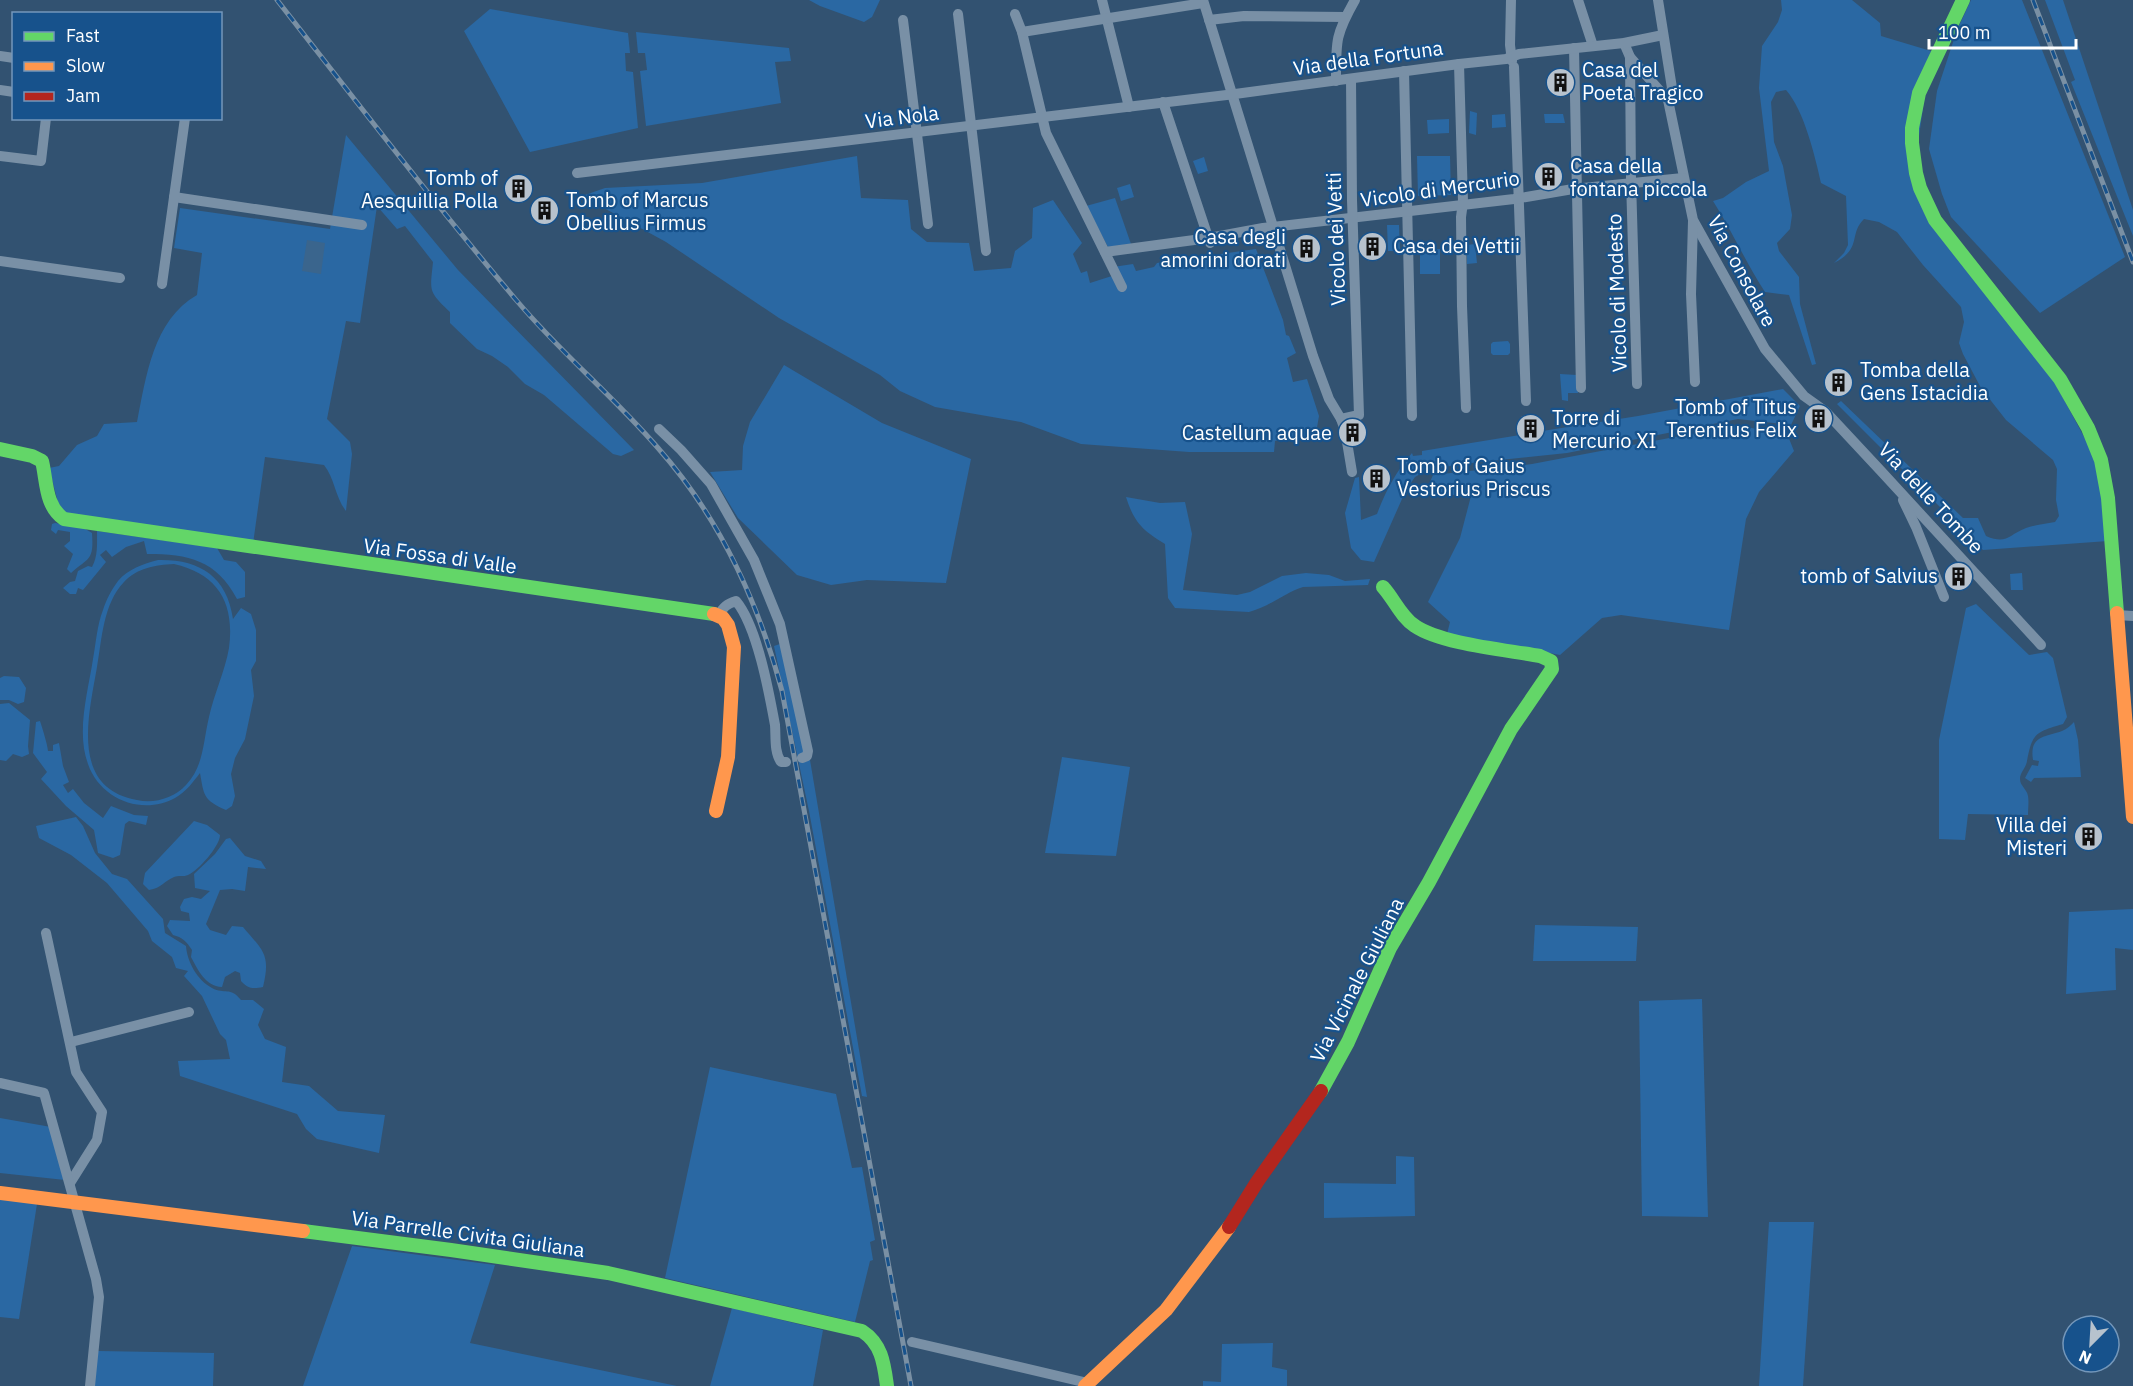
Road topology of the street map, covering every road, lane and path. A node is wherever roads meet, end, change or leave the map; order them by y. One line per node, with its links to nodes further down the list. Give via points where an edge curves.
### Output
1 (1102, 0): 12 (street)
2 (1355, 0): 10 (street)
3 (1511, 0): 20 (street)
4 (1578, 0): 17 (street)
5 (1658, 0): 15 (street, Via Consolare)
6 (1963, 0): 70 (street, via 1919,93 1910,147 1916,178 1935,220 2060,379 2088,428 2101,460 2108,498)
7 (1203, 2): 12 (street); 13 (street)
8 (958, 14): 32 (street)
9 (1015, 14): 14 (street)
10 (1345, 17): 13 (street, via 1254,16); 24 (street, via 1336,39)
11 (903, 20): 33 (street)
12 (1107, 20): 14 (street); 28 (street)
13 (1209, 20): 25 (street)
14 (1022, 32): 29 (street)
15 (1663, 35): 16 (street, Via della Fortuna); 26 (street, Via Consolare, via 1671,88)
16 (1624, 43): 17 (street, Via della Fortuna); 19 (street)
17 (1593, 46): 18 (street, Via della Fortuna)
18 (1574, 48): 20 (street, Via della Fortuna); 38 (street)
19 (1630, 57): 26 (street); 37 (street, Vicolo di Modesto)
20 (1513, 62): 21 (street, Via della Fortuna, via 1506,59); 40 (street)
21 (1459, 64): 22 (street, Via della Fortuna); 41 (street)
22 (1404, 71): 23 (street, Via della Fortuna); 42 (street)
23 (1351, 79): 24 (street, Via della Fortuna); 43 (street, Vicolo dei Vetti)
24 (1336, 81): 25 (street, Via della Fortuna)
25 (1230, 94): 27 (street, Via Nola); 47 (street)
26 (1668, 100): 36 (street, Via Consolare)
27 (1163, 102): 28 (street, Via Nola); 48 (street)
28 (1129, 107): 29 (street, Via Nola)
29 (1041, 118): 32 (street, Via Nola); 50 (street)
30 (46, 120): 34 (street, via 41,161)
31 (185, 120): 39 (street)
32 (972, 127): 33 (street, Via Nola); 49 (street)
33 (917, 133): 35 (street, Via Nola); 45 (street)
34 (0, 156)
35 (577, 173)
36 (1683, 178): 37 (street, Vicolo di Mercurio); 44 (street, Via Consolare)
37 (1631, 183): 38 (street, Vicolo di Mercurio); 57 (street, Vicolo di Modesto)
38 (1575, 188): 40 (street, Vicolo di Mercurio); 58 (street)
39 (174, 197): 46 (street); 53 (street)
40 (1519, 197): 41 (street, Vicolo di Mercurio); 59 (street)
41 (1463, 205): 42 (street, Vicolo di Mercurio); 60 (street)
42 (1408, 212): 43 (street, Vicolo di Mercurio); 61 (street)
43 (1353, 218): 47 (street, Vicolo di Mercurio); 62 (street, Vicolo dei Vetti, via 1359,415)
44 (1693, 220): 55 (street, Via Consolare, via 1765,349); 56 (street)
45 (928, 224)
46 (362, 225)
47 (1272, 227): 48 (street, Vicolo di Mercurio); 62 (street, via 1321,381)
48 (1210, 241): 50 (street, Vicolo di Mercurio)
49 (986, 251)
50 (1105, 252): 54 (street)
51 (0, 261): 52 (street)
52 (120, 278)
53 (162, 284)
54 (1122, 287)
55 (1791, 380): 66 (street, Via delle Tombe)
56 (1695, 382)
57 (1637, 384)
58 (1581, 388)
59 (1526, 400)
60 (1466, 408)
61 (1412, 416)
62 (1343, 424): 65 (street)
63 (660, 429): 73 (street, via 711,484 754,560 780,624 808,751)
64 (0, 449): 69 (street, Via Fossa di Valle, via 42,461 50,504 57,516 64,519)
65 (1352, 472)
66 (1897, 489): 68 (street); 72 (street, Via delle Tombe)
67 (1383, 587): 85 (street, Via Vicinale Giuliana, via 1417,628 1540,656 1551,661 1552,669 1511,729 1390,948 1348,1042 1315,1101 1181,1292)
68 (1944, 597)
69 (719, 615): 74 (street, via 728,603 735,601 742,609 764,673 777,757); 75 (street, via 731,630 734,647 728,757)
70 (2116, 615): 71 (street); 76 (street)
71 (2133, 616)
72 (2041, 645)
73 (802, 758)
74 (786, 762)
75 (716, 811)
76 (2133, 817)
77 (46, 933): 79 (street)
78 (189, 1012): 79 (street)
79 (71, 1042): 81 (street, via 76,1072 102,1112 97,1140)
80 (0, 1083): 81 (street, via 44,1093)
81 (70, 1184): 83 (street)
82 (0, 1193): 83 (street, Via Parrelle Civita Giuliana)
83 (75, 1202): 86 (street, via 99,1297); 87 (street, Via Parrelle Civita Giuliana, via 451,1250 657,1283 862,1331 880,1348)
84 (912, 1342): 85 (street)
85 (1087, 1384)
86 (90, 1386)
87 (887, 1386)

